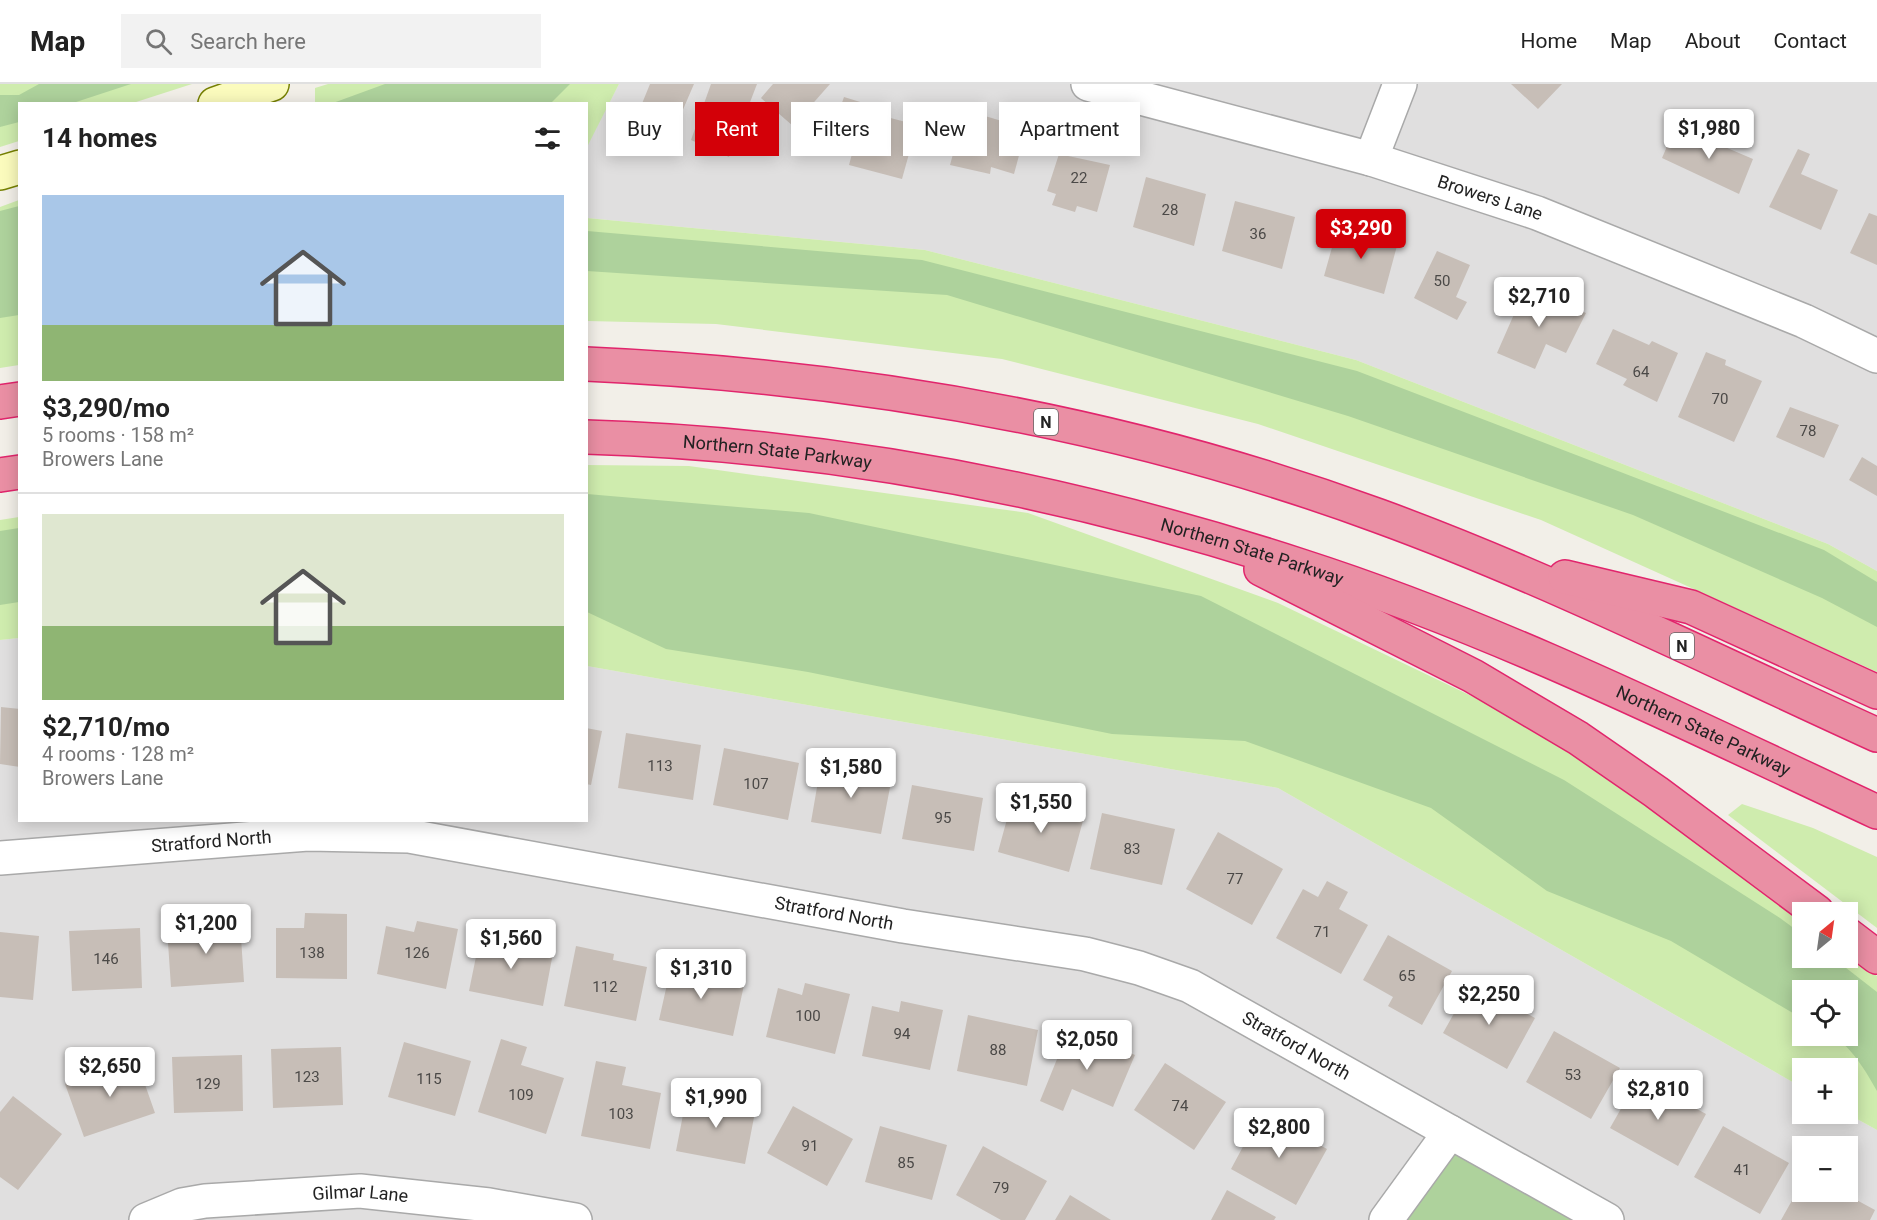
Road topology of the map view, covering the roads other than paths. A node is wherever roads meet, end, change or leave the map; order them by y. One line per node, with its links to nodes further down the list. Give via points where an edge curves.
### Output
1 (272, 84): 4 (main road)
2 (1088, 84): 5 (street, Browers Lane)
3 (1401, 84): 5 (street)
4 (220, 102)
5 (1371, 159): 8 (street, Browers Lane, via 1537,213 1804,321)
6 (18, 168): 7 (main road)
7 (0, 173)
8 (1877, 356)
9 (588, 364): 16 (highway, N, via 694,370 839,386 1029,418 1265,478 1375,514)
10 (18, 399): 11 (highway)
11 (0, 402)
12 (588, 437): 15 (highway, Northern State Parkway, via 718,444 894,467 1013,489)
13 (18, 472): 14 (highway)
14 (0, 475)
15 (1187, 532): 19 (highway, Northern State Parkway, via 1302,566 1481,633 1599,683); 21 (highway, via 1473,676 1536,712 1656,792)
16 (1488, 558): 17 (highway, via 1691,608); 18 (highway, N)
17 (1877, 692)
18 (1877, 735)
19 (1877, 812)
20 (0, 858): 24 (street, Stratford North, via 308,834 409,836 903,926 1085,954 1190,986)
21 (1804, 902)
22 (1858, 943): 23 (highway)
23 (1877, 957)
24 (1450, 1132): 27 (street); 28 (street, Stratford North)
25 (146, 1220): 26 (street, Gilmar Lane, via 182,1205 205,1201 360,1191 489,1205)
26 (575, 1220)
27 (1386, 1220)
28 (1607, 1220)

